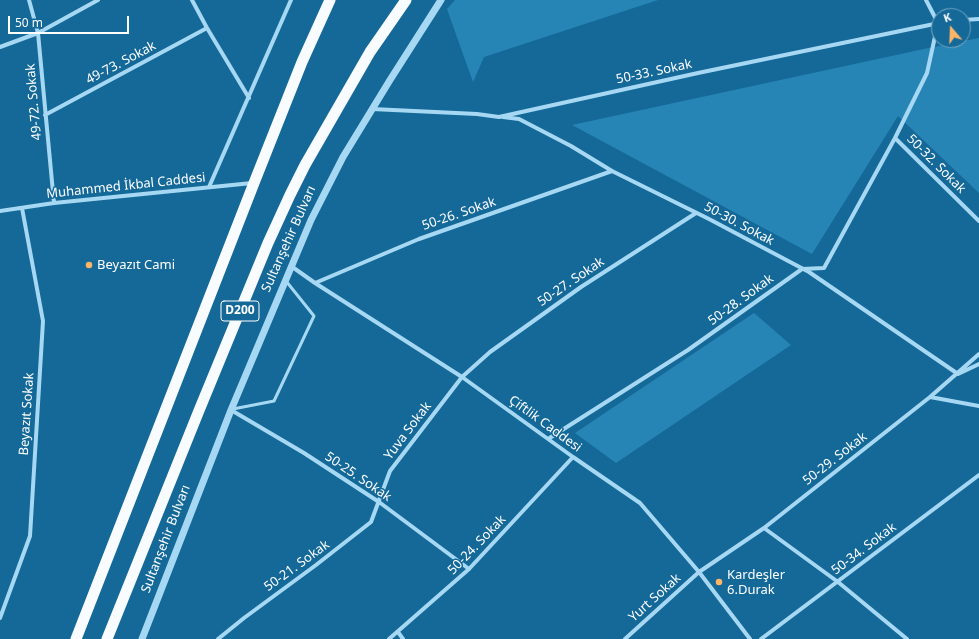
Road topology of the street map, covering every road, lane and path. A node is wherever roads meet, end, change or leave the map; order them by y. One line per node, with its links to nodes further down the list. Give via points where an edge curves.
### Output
1 (29, 0): 12 (street, 49-72. Sokak)
2 (98, 0): 12 (street)
3 (192, 0): 11 (street)
4 (291, 0): 15 (street)
5 (330, 0): 21 (highway, D200)
6 (406, 0): 50 (highway, Sultanşehir Bulvarı / D200, via 370,52 305,165 287,202)
7 (441, 0): 16 (street, Sultanşehir Bulvarı)
8 (926, 0): 9 (street)
9 (931, 9)
10 (931, 25): 18 (street, 50-33. Sokak)
11 (207, 28): 15 (street); 17 (street, 49-73. Sokak)
12 (38, 33): 13 (street); 17 (street, 49-72. Sokak)
13 (0, 47)
14 (933, 48): 19 (street, via 927,73)
15 (249, 98): 22 (street)
16 (371, 109): 18 (street, 50-33. Sokak); 28 (street, Sultanşehir Bulvarı, via 326,188)
17 (45, 115): 23 (street, 49-72. Sokak)
18 (499, 117): 20 (street, 50-30. Sokak, via 518,119 571,146)
19 (895, 138): 27 (street, 50-32. Sokak); 29 (street, via 824,268)
20 (612, 172): 26 (street, 50-30. Sokak); 31 (street, 50-26. Sokak, via 419,239)
21 (254, 182): 22 (street, Muhammed İkbal Caddesi); 49 (highway, D200)
22 (209, 187): 23 (street, Muhammed İkbal Caddesi)
23 (54, 203): 24 (street, Muhammed İkbal Caddesi)
24 (22, 208): 25 (street, Muhammed İkbal Caddesi); 47 (street, Beyazıt Sokak, via 43,321 30,536)
25 (0, 211)
26 (696, 213): 29 (street, 50-30. Sokak); 35 (street, 50-27. Sokak, via 520,329)
27 (979, 221)
28 (291, 266): 30 (street, Sultanşehir Bulvarı); 31 (street, Çiftlik Caddesi)
29 (802, 269): 34 (street, 50-30. Sokak); 39 (street, 50-28. Sokak, via 688,350)
30 (285, 280): 38 (street, Sultanşehir Bulvarı); 38 (lane, via 314,316 274,401)
31 (315, 283): 35 (street, Çiftlik Caddesi)
32 (979, 354): 34 (street, 50-29. Sokak)
33 (979, 364): 34 (street)
34 (958, 374): 36 (street, 50-29. Sokak)
35 (462, 377): 39 (street, Çiftlik Caddesi); 42 (street, Yuva Sokak, via 390,471)
36 (930, 396): 37 (street); 43 (street, 50-29. Sokak)
37 (979, 406)
38 (231, 410): 42 (street, 50-25. Sokak, via 304,453); 51 (street, Sultanşehir Bulvarı)
39 (548, 439): 40 (street, Çiftlik Caddesi)
40 (573, 457): 44 (street, 50-24. Sokak); 45 (street, Çiftlik Caddesi, via 640,503)
41 (979, 475): 46 (street, 50-34. Sokak)
42 (379, 502): 44 (street, 50-25. Sokak); 52 (street, 50-21. Sokak, via 371,522)
43 (764, 528): 45 (street, 50-29. Sokak); 46 (street)
44 (469, 569): 48 (street, 50-24. Sokak)
45 (699, 572): 55 (street, Yurt Sokak); 56 (street, Çiftlik Caddesi)
46 (838, 582): 57 (street, 50-34. Sokak); 58 (street)
47 (0, 618)
48 (398, 632): 53 (street, 50-24. Sokak); 54 (street)
49 (76, 639)
50 (107, 639)
51 (142, 639)
52 (218, 639)
53 (388, 639)
54 (403, 639)
55 (625, 639)
56 (750, 639)
57 (761, 639)
58 (907, 639)

